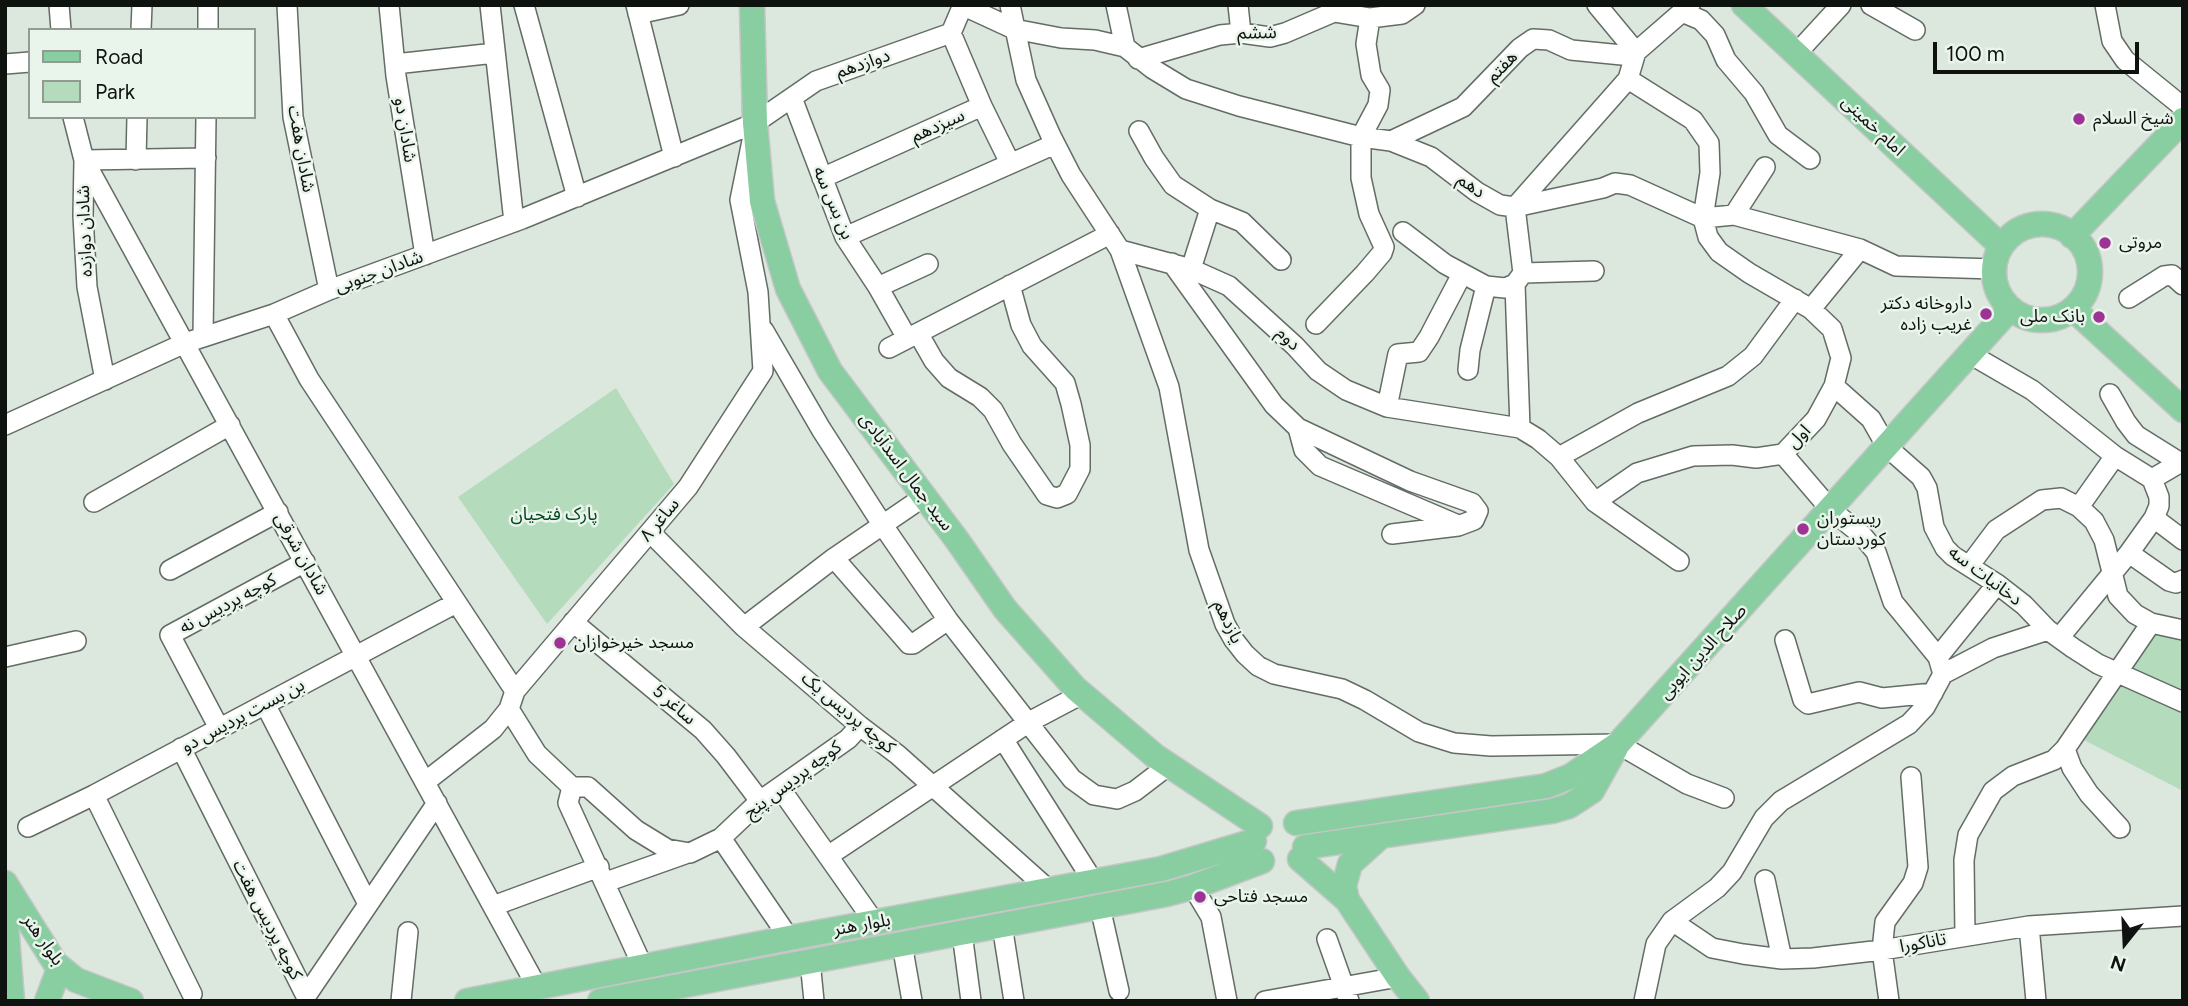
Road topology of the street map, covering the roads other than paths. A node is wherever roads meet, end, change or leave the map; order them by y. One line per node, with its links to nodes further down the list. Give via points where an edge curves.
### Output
1 (59, 5): 23 (street)
2 (142, 5): 24 (street)
3 (208, 5): 25 (street)
4 (287, 5): 82 (street, شادان هفت, via 293,117)
5 (389, 5): 36 (street, شادان دو)
6 (490, 5): 31 (street)
7 (524, 5): 58 (street)
8 (679, 5): 21 (street)
9 (752, 5): 45 (main road, سید جمال اسدآبادی)
10 (963, 5): 26 (street, دهم); 28 (street)
11 (1010, 5): 26 (street)
12 (1116, 5): 32 (street)
13 (1238, 5): 29 (street)
14 (1415, 5): 22 (street, ششم, via 1402,13)
15 (1597, 5): 30 (street)
16 (1744, 5): 33 (main road, امام خمینی)
17 (1841, 5): 33 (street)
18 (1871, 5): 27 (street)
19 (2105, 5): 40 (street, via 2112,41 2125,60)
20 (1686, 9): 30 (street); 52 (street, via 1715,35 1726,60 1754,93 1778,135)
21 (637, 10): 50 (street)
22 (1370, 18): 29 (street, ششم, via 1334,12 1270,37); 47 (street, via 1366,44 1371,75 1380,90 1378,106)
23 (61, 28)
24 (141, 28)
25 (208, 28)
26 (1014, 29): 32 (street, دهم); 49 (street, via 1026,80)
27 (1915, 30)
28 (951, 33): 38 (street, دوازدهم, via 816,81); 39 (street, سیزدهم)
29 (1241, 33): 32 (street, ششم)
30 (1636, 52): 37 (street); 48 (street, هفتم, via 1571,50 1533,39 1463,107)
31 (495, 53): 36 (street); 63 (street)
32 (1132, 53): 47 (street, دهم, via 1186,89)
33 (1796, 54): 70 (main road, امام خمینی)
34 (28, 62): 35 (street)
35 (5, 64)
36 (395, 64): 69 (street, شادان دو)
37 (1628, 79): 59 (street); 62 (street, via 1693,120 1709,143)
38 (792, 98): 45 (street, دوازدهم); 57 (street, بن بس سه)
39 (982, 106): 55 (street); 57 (street, سیزدهم)
40 (2183, 107)
41 (74, 119): 53 (street, شادان شرقی)
42 (137, 119): 54 (street)
43 (206, 119): 51 (street)
44 (2183, 120): 65 (main road)
45 (755, 124): 50 (street, شادان جنوبی); 89 (street, ساغر ٨, via 740,200); 109 (main road, سید جمال اسدآبادی, via 762,201 788,289 830,371)
46 (1139, 131): 60 (street, via 1173,185)
47 (1361, 137): 48 (street, دهم); 88 (street, via 1363,191 1384,247)
48 (1391, 141): 59 (street, دهم, via 1431,157 1476,192)
49 (1055, 144): 55 (street); 67 (street)
50 (674, 157): 58 (street, شادان جنوبی)
51 (206, 158): 54 (street, شادان دوازده); 91 (street)
52 (1810, 159)
53 (84, 160): 54 (street, شادان دوازده); 91 (street, شادان شرقی); 95 (street, شادان دوازده, via 87,287)
54 (136, 160)
55 (1010, 163): 66 (street)
56 (1765, 167): 61 (street)
57 (822, 178): 66 (street, بن بس سه)
58 (577, 197): 63 (street, شادان جنوبی)
59 (1515, 208): 62 (street, via 1615,183 1630,185); 77 (street)
60 (1210, 209): 71 (street, via 1242,222); 74 (street)
61 (1734, 215): 62 (street); 68 (street)
62 (1703, 218): 84 (street, اول, via 1719,253)
63 (514, 222): 69 (street, شادان جنوبی)
64 (1403, 232): 76 (street)
65 (2072, 236): 70 (main road, via 2061,228 2034,225 2021,229); 86 (main road, via 2085,252 2090,272 2088,286)
66 (845, 237): 81 (street, بن بس سه)
67 (1115, 242): 72 (street, دوم); 78 (street); 152 (street, یازدهم, via 1168,387 1199,550 1225,624 1245,654 1274,674 1342,689 1419,732 1454,743)
68 (1860, 250): 70 (street, via 1896,266); 84 (street)
69 (425, 255): 82 (street, شادان جنوبی)
70 (1998, 258): 85 (main road, via 1997,291)
71 (1281, 260)
72 (1172, 263): 74 (street, دوم); 102 (street, via 1274,405)
73 (928, 264): 81 (street)
74 (1191, 269): 98 (street, دوم, via 1229,286 1327,378)
75 (1594, 271): 77 (street)
76 (1462, 274): 80 (street); 98 (street, via 1419,352 1399,353)
77 (1519, 279): 80 (street, via 1505,288); 103 (street)
78 (1010, 285): 90 (street); 90 (street, بن بس سه, via 1021,325 1032,346 1065,383 1072,404 1080,469 1067,494 1047,495 993,410 949,378)
79 (2183, 285): 83 (street, via 2172,275 2164,276)
80 (1486, 286): 94 (street)
81 (878, 287): 90 (street, بن بس سه)
82 (329, 290): 87 (street, شادان جنوبی)
83 (2129, 298)
84 (1803, 304): 96 (street, اول, via 1832,329 1841,358); 107 (street, via 1728,376 1637,413)
85 (2010, 309): 86 (main road, via 2041,320); 93 (main road, صلاح الدین ایوبی)
86 (2073, 309): 99 (main road)
87 (274, 314): 91 (street, شادان جنوبی); 130 (street, via 309,379)
88 (1316, 324)
89 (762, 327): 116 (street); 118 (street, ساغر ٨, via 763,371 688,487)
90 (913, 336): 92 (street)
91 (194, 340): 95 (street, شادان جنوبی); 101 (street, شادان شرقی)
92 (889, 348)
93 (1970, 354): 104 (main road, صلاح الدین ایوبی); 106 (street, via 2032,390)
94 (1468, 370)
95 (105, 380): 100 (street, شادان جنوبی)
96 (1834, 386): 104 (street, دخانیات سه, via 1871,419); 105 (street, اول, via 1816,419)
97 (2110, 394): 108 (street, via 2136,435 2176,460 2176,465)
98 (1387, 407): 103 (street, دوم)
99 (2183, 410)
100 (5, 425)
101 (230, 425): 110 (street); 114 (street, شادان شرقی)
102 (1298, 428): 117 (street, via 1304,450 1320,466); 117 (street, via 1410,481 1472,503 1478,510 1474,520)
103 (1520, 428): 107 (street, دوم)
104 (1886, 447): 113 (main road, صلاح الدین ایوبی); 125 (street, دخانیات سه, via 1921,477 1937,534 1953,556)
105 (1783, 454): 111 (street, اول, via 1693,456 1637,473); 113 (street)
106 (2115, 456): 108 (street); 112 (street)
107 (1559, 457): 111 (street, دوم)
108 (2152, 479): 115 (street, via 2160,506)
109 (925, 496): 116 (street); 144 (main road, سید جمال اسدآبادی, via 1004,608)
110 (93, 502)
111 (1595, 502): 123 (street, دوم)
112 (2079, 507): 125 (street, via 2061,498 2042,500 1996,530); 127 (street, via 2095,521)
113 (1831, 510): 141 (street, via 1876,552 1894,602); 152 (main road, صلاح الدین ایوبی)
114 (278, 512): 124 (street, شادان شرقی); 126 (street)
115 (2154, 518): 120 (street); 121 (street)
116 (882, 524): 122 (street); 131 (street)
117 (1458, 526): 119 (street)
118 (650, 532): 132 (street, ساغر ٨); 134 (street, کوچه پردیس یک)
119 (1392, 534)
120 (2183, 540)
121 (2129, 553): 127 (street); 128 (street, via 2169,581)
122 (834, 558): 131 (street, via 909,644); 134 (street)
123 (1679, 561)
124 (305, 562): 139 (street, شادان شرقی); 150 (street, کوچه پردیس نه, via 170,635)
125 (1969, 566): 129 (street, دخانیات سه)
126 (170, 570)
127 (2111, 574): 133 (street, via 2118,596); 136 (street)
128 (2183, 580)
129 (1997, 584): 136 (street, دخانیات سه); 141 (street)
130 (456, 603): 139 (street, بن بست پردیس دو); 145 (street)
131 (948, 620): 148 (street)
132 (573, 622): 145 (street, ساغر ٨); 163 (street, ساغر 5, via 703,730)
133 (2151, 623): 135 (street); 142 (street)
134 (744, 627): 149 (street, کوچه پردیس یک)
135 (2183, 631)
136 (2053, 634): 141 (street); 142 (street, دخانیات سه)
137 (1785, 640): 143 (street, via 1808,704 1859,692 1882,698)
138 (76, 641): 140 (street)
139 (356, 655): 147 (street, بن بست پردیس دو); 157 (street, شادان شرقی)
140 (5, 657)
141 (1940, 665): 143 (street)
142 (2118, 673): 146 (street, دخانیات سه); 154 (street)
143 (1933, 693): 186 (street, via 1909,724 1781,801 1765,818 1732,872)
144 (1082, 694): 148 (street); 155 (main road, سید جمال اسدآبادی)
145 (512, 700): 157 (street, ساغر ٨, via 493,729); 158 (street, via 537,754)
146 (2183, 702)
147 (265, 704): 150 (street, بن بست پردیس دو); 181 (street)
148 (1029, 722): 151 (street); 155 (street, via 1072,779 1101,797 1128,795)
149 (860, 726): 159 (street, کوچه پردیس یک); 160 (street, کوچه پردیس پنج)
150 (219, 728): 153 (street, بن بست پردیس دو)
151 (1003, 739): 159 (street); 176 (street)
152 (1618, 744): 162 (street, via 1687,784); 165 (main road, صلاح الدین ایوبی, via 1571,776 1546,786); 168 (main road, via 1592,791 1569,806)
153 (181, 748): 161 (street, بن بست پردیس دو); 181 (street, کوچه پردیس هفت, via 306,996)
154 (2065, 749): 167 (street, via 2089,794); 192 (street, via 2054,760 2013,776 1993,791 1968,835)
155 (1169, 765): 170 (main road, سید جمال اسدآبادی)
156 (1911, 777): 196 (street, via 1918,867 1913,883 1885,922)
157 (425, 782): 164 (street, شادان شرقی)
158 (572, 787): 171 (street, via 588,787 635,830 667,849); 174 (street, via 568,803)
159 (932, 787): 173 (street); 179 (street, کوچه پردیس یک)
160 (780, 788): 163 (street, کوچه پردیس پنج); 173 (street)
161 (93, 795): 166 (street, بن بست پردیس دو); 203 (street)
162 (1724, 798)
163 (760, 801): 169 (street, کوچه پردیس پنج)
164 (437, 803): 181 (street, کوچه پردیس هفت); 182 (street, شادان شرقی)
165 (1296, 822): 170 (main road, via 1277,817 1268,820); 172 (main road, via 1305,838)
166 (28, 827)
167 (2120, 828)
168 (1381, 836): 172 (main road); 180 (main road, via 1350,864)
169 (721, 838): 171 (street, کوچه پردیس پنج); 193 (street)
170 (1259, 843): 172 (main road, via 1271,867 1292,865); 176 (main road, بلوار هنر); 178 (main road, بلوار هنر)
171 (690, 853): 174 (street, کوچه پردیس پنج)
172 (1303, 853): 180 (main road)
173 (828, 856): 187 (street)
174 (602, 874): 182 (street, کوچه پردیس پنج); 199 (street)
175 (1765, 880): 197 (street)
176 (1093, 881): 179 (main road, بلوار هنر)
177 (5, 883): 200 (main road, بلوار هنر, via 55,963)
178 (1193, 887): 183 (main road, بلوار هنر); 217 (street, via 1211,917)
179 (1049, 890): 187 (main road, بلوار هنر)
180 (1347, 900): 201 (main road)
181 (368, 904)
182 (493, 906): 204 (street, شادان شرقی)
183 (1100, 907): 188 (main road, بلوار هنر); 202 (street)
184 (5, 911): 207 (main road)
185 (2183, 916): 189 (street, تاناکورا)
186 (1672, 921): 197 (street, تاناکورا, via 1712,948); 220 (street, via 1657,944)
187 (875, 923): 193 (main road, بلوار هنر)
188 (1002, 925): 191 (main road, بلوار هنر); 216 (street)
189 (2029, 926): 192 (street, تاناکورا); 222 (street)
190 (408, 932): 210 (street)
191 (962, 933): 195 (main road, بلوار هنر); 215 (street)
192 (1965, 935): 196 (street, تاناکورا)
193 (789, 938): 199 (main road, بلوار هنر)
194 (1327, 939): 205 (street)
195 (902, 944): 198 (main road, بلوار هنر); 214 (street)
196 (1882, 950): 197 (street, تاناکورا); 221 (street)
197 (1782, 959)
198 (810, 961): 212 (main road, بلوار هنر); 213 (street)
199 (643, 967): 204 (main road, بلوار هنر)
200 (65, 971): 208 (main road, via 55,977); 209 (main road, بلوار هنر, via 76,981)
201 (1398, 977): 205 (street); 219 (main road)
202 (1119, 991)
203 (192, 994)
204 (539, 994): 211 (main road, بلوار هنر)
205 (1347, 994): 206 (street)
206 (1290, 998): 218 (street)
207 (12, 1001)
208 (47, 1001)
209 (131, 1001)
210 (401, 1001)
211 (467, 1001)
212 (600, 1001)
213 (814, 1001)
214 (912, 1001)
215 (971, 1001)
216 (1014, 1001)
217 (1227, 1001)
218 (1265, 1001)
219 (1418, 1001)
220 (1643, 1001)
221 (1889, 1001)
222 (2036, 1001)

